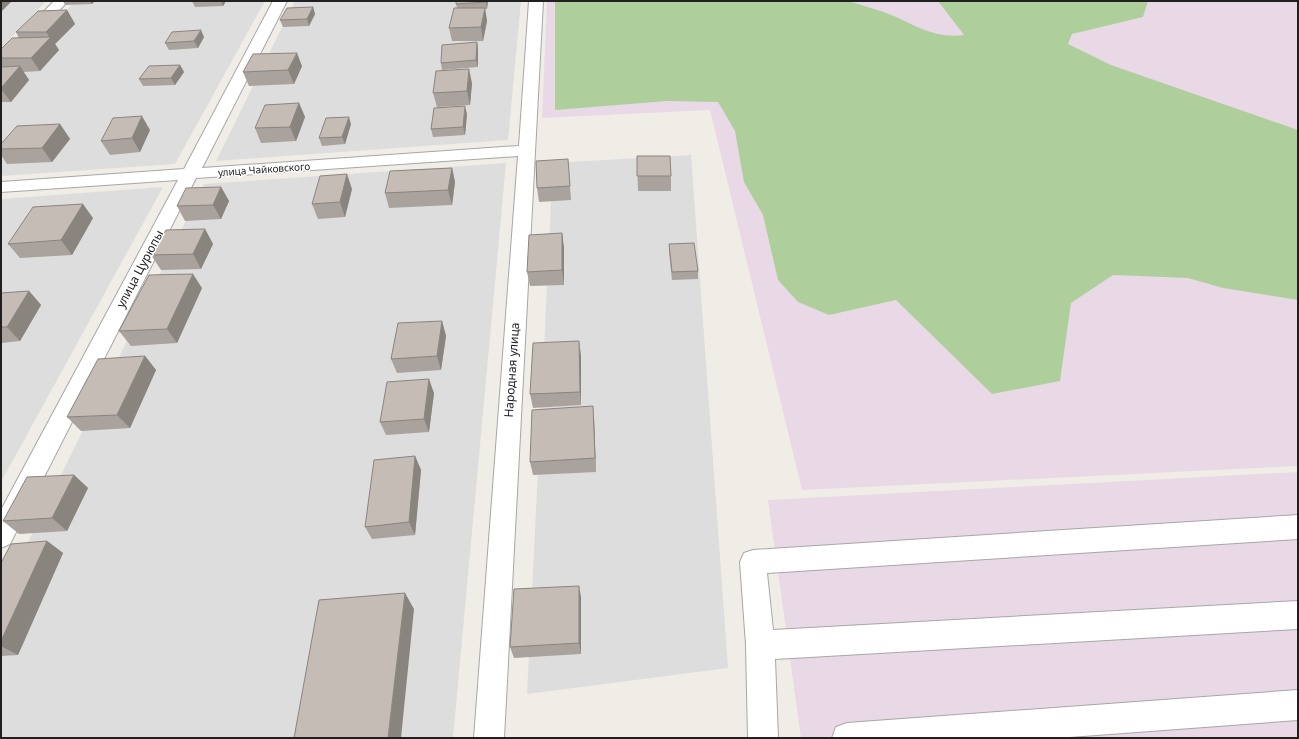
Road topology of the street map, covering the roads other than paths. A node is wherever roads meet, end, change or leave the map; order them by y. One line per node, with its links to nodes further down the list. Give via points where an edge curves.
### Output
1 (61, 1): 4 (street)
2 (280, 1): 6 (street, улица Цурюпы)
3 (536, 1): 5 (street, Народная улица)
4 (1, 65)
5 (526, 150): 6 (street, улица Чайковского); 13 (street, Народная улица)
6 (190, 174): 7 (street, улица Чайковского); 9 (street, улица Цурюпы)
7 (1, 187)
8 (1298, 527): 11 (street, via 753,562)
9 (1, 536)
10 (1298, 615): 11 (street)
11 (760, 645): 14 (street)
12 (1298, 705): 15 (street)
13 (489, 738)
14 (763, 738)
15 (847, 738)

